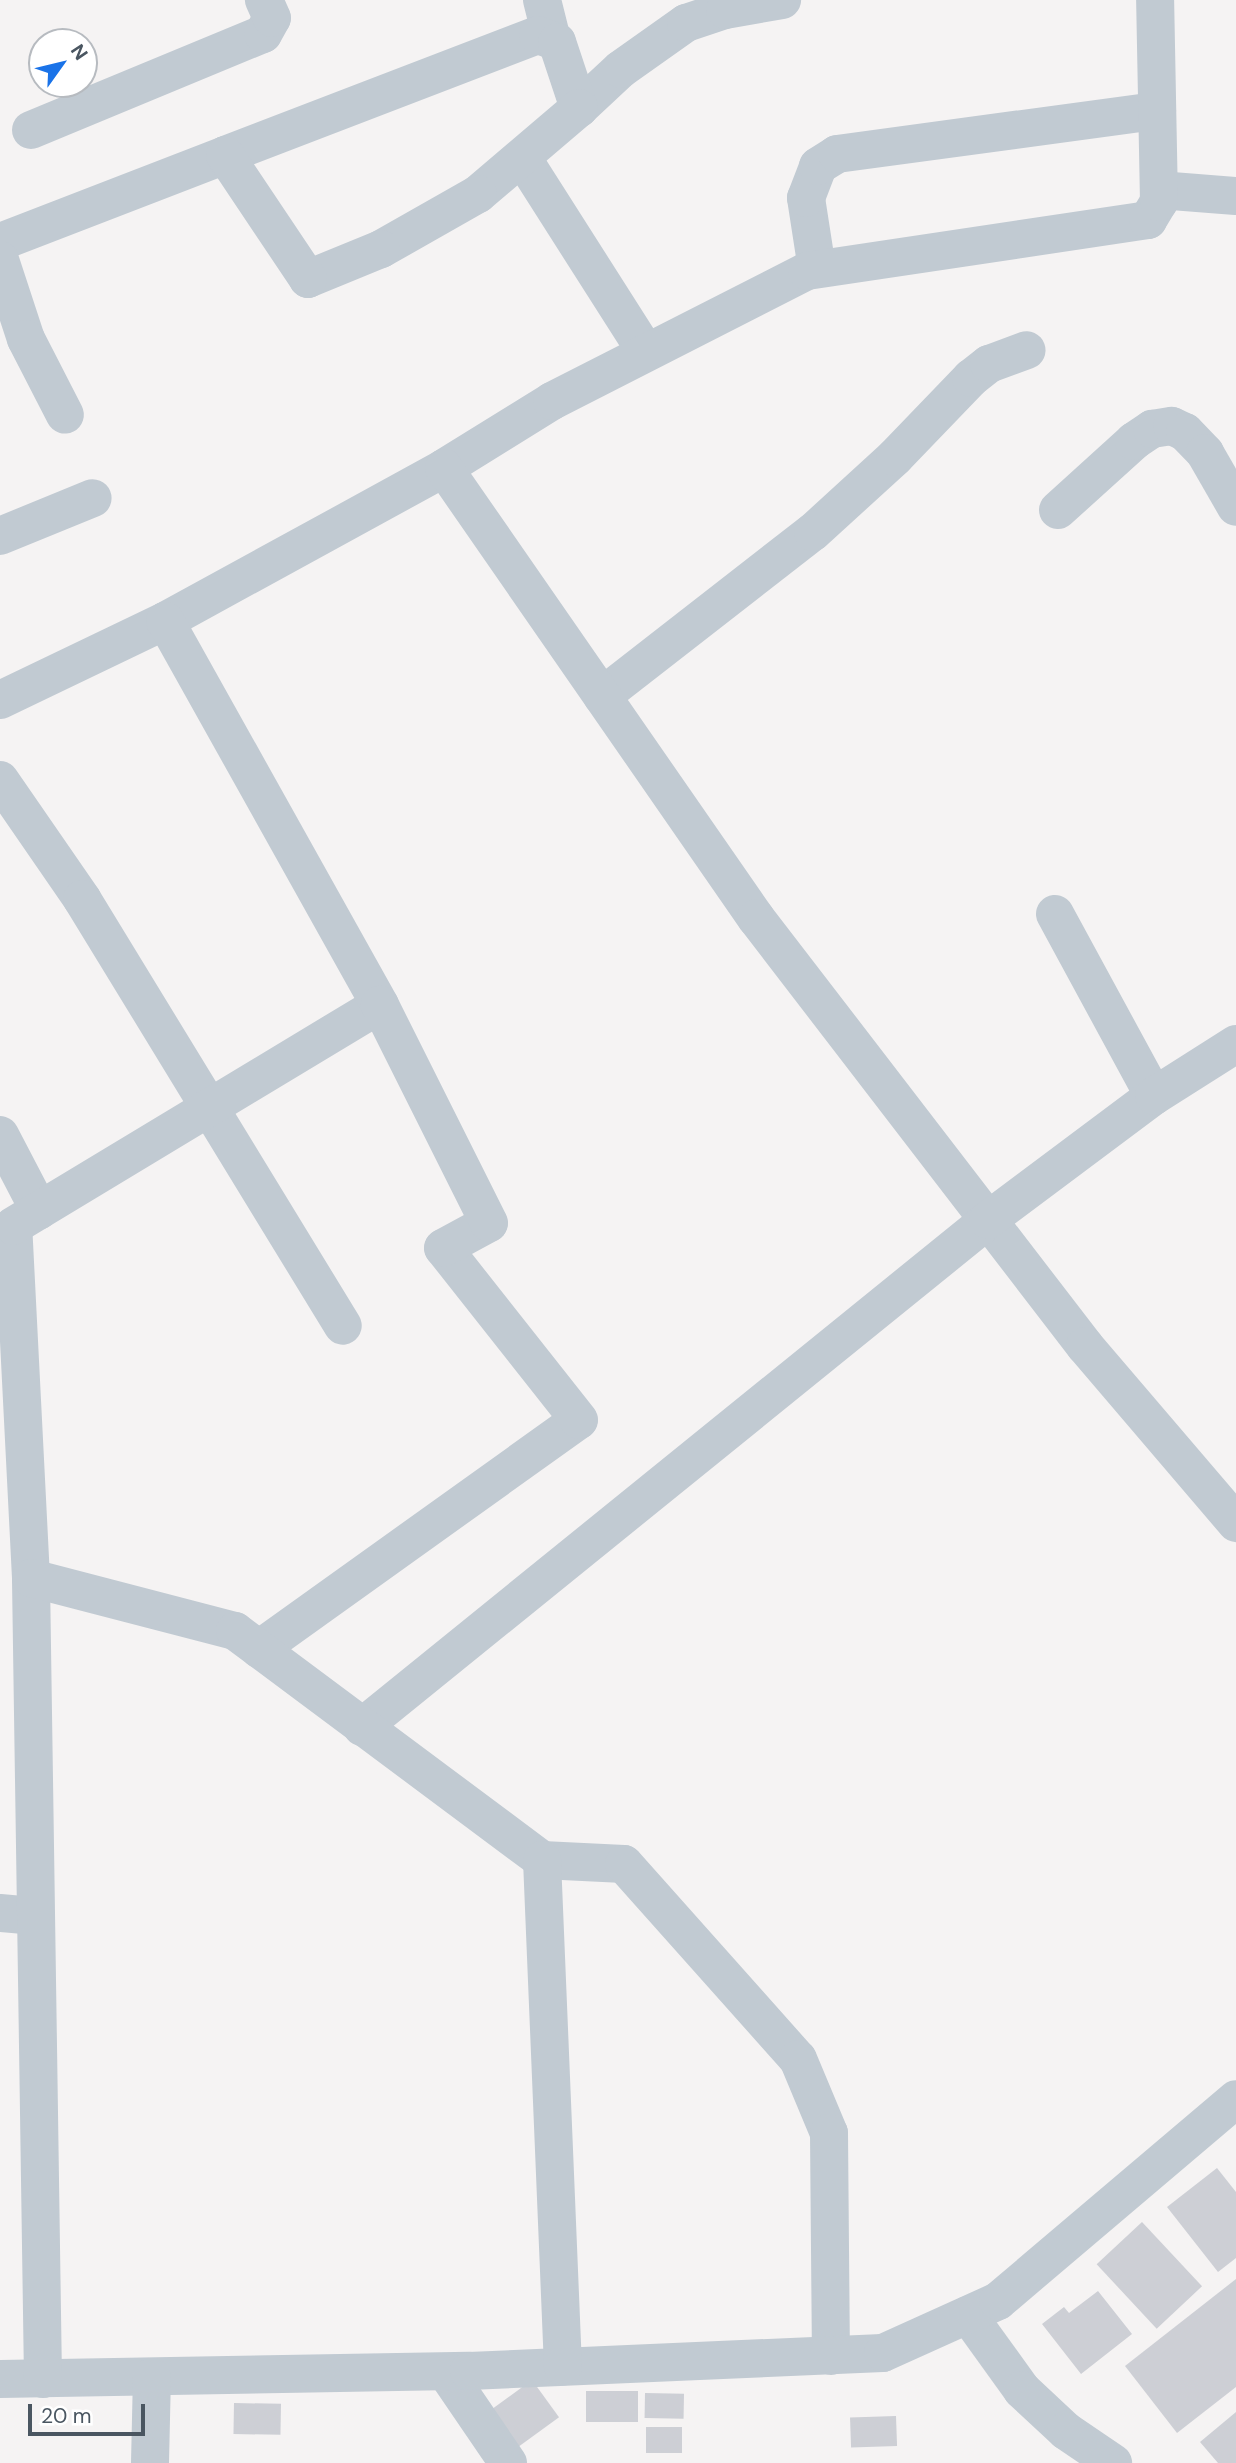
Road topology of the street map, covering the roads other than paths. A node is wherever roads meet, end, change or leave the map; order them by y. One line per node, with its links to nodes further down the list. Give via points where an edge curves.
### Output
1 (264, 0): 8 (street, via 272,18 263,34)
2 (542, 0): 5 (street)
3 (782, 0): 6 (street, via 725,10 686,23 621,69)
4 (1155, 0): 7 (street)
5 (551, 37): 6 (street, via 557,42); 9 (street, via 538,35)
6 (579, 108): 10 (street)
7 (1157, 111): 11 (street); 15 (street, via 837,155 818,166 806,198)
8 (31, 130)
9 (225, 155): 10 (street, via 308,279 380,250 478,194); 13 (street)
10 (523, 159): 17 (street)
11 (1159, 190): 12 (street); 15 (street, via 1156,212 1141,224)
12 (1236, 196)
13 (0, 242)
14 (0, 260): 18 (street, via 26,339)
15 (817, 268): 17 (street)
16 (1027, 350): 25 (street, via 989,364 971,378 895,457 813,532)
17 (646, 352): 19 (street, via 552,401)
18 (65, 415)
19 (444, 468): 24 (street); 25 (street)
20 (93, 498): 23 (street)
21 (1236, 507): 22 (street, via 1205,453 1185,432 1172,426 1152,429 1134,441)
22 (1058, 510)
23 (0, 536)
24 (165, 621): 26 (street); 29 (street)
25 (602, 696): 35 (street, via 756,918)
26 (0, 700)
27 (0, 780): 32 (street, via 82,899)
28 (1055, 914): 31 (street)
29 (380, 1005): 32 (street); 39 (street, via 489,1223 443,1248 579,1420)
30 (1236, 1044): 31 (street)
31 (1154, 1096): 35 (street)
32 (211, 1107): 34 (street); 36 (street)
33 (0, 1135): 34 (street)
34 (39, 1210): 38 (street, via 13,1226)
35 (988, 1220): 37 (street, via 1085,1346); 40 (street)
36 (343, 1326)
37 (1236, 1523)
38 (31, 1578): 39 (street, via 235,1631); 42 (street)
39 (259, 1649): 40 (street)
40 (362, 1727): 41 (street)
41 (541, 1860): 45 (street, via 624,1864 798,2059 829,2133); 46 (street)
42 (18, 1915): 50 (street)
43 (1236, 2099): 44 (street, via 998,2301)
44 (968, 2315): 45 (street, via 883,2353); 53 (street, via 1021,2390 1066,2431)
45 (831, 2356): 46 (street)
46 (563, 2367): 47 (street)
47 (446, 2372): 48 (street); 52 (street)
48 (152, 2377): 50 (street); 51 (street)
49 (0, 2379): 50 (street)
50 (44, 2379)
51 (149, 2463)
52 (508, 2463)
53 (1113, 2463)

